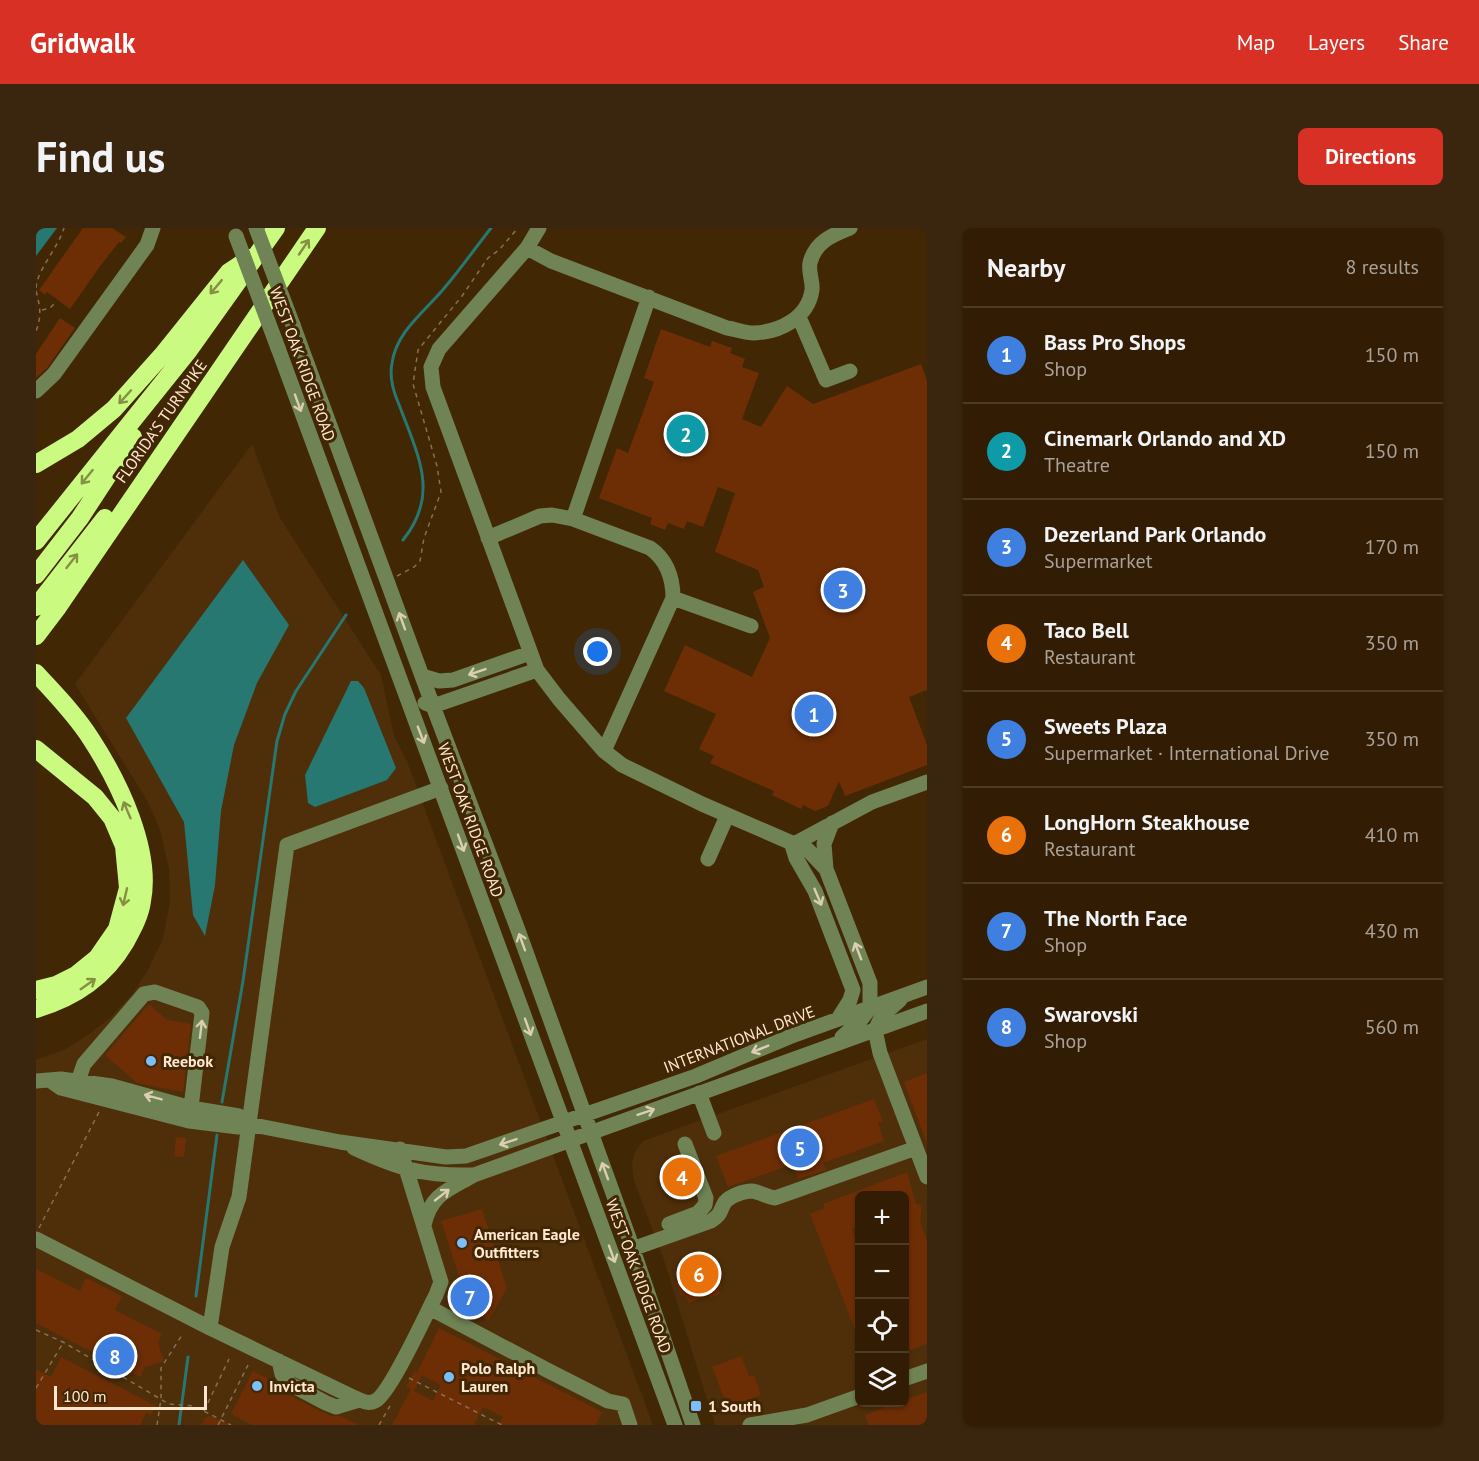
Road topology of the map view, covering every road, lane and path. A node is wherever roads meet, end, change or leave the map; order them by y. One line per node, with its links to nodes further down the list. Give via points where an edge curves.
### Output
1 (64, 228): 11 (path, via 39,273)
2 (153, 228): 21 (street, via 147,245 54,374)
3 (256, 228): 36 (street, WEST OAK RIDGE ROAD, one-way to 3, bridge)
4 (276, 228): 10 (highway, FLORIDA'S TURNPIKE)
5 (317, 228): 19 (highway, FLORIDA'S TURNPIKE, one-way to 5)
6 (539, 228): 9 (street)
7 (850, 228): 16 (street, via 829,236 819,246 810,263 812,290)
8 (235, 232): 37 (street, WEST OAK RIDGE ROAD, one-way to 37, bridge)
9 (527, 248): 13 (street, via 551,261); 24 (street, via 439,349 431,367 433,387)
10 (261, 251): 18 (highway, FLORIDA'S TURNPIKE); 22 (highway, one-way to 22, via 229,272 114,409 78,439)
11 (36, 288)
12 (36, 291): 15 (path)
13 (649, 297): 16 (street, via 753,333 776,329); 23 (street)
14 (56, 302): 15 (path)
15 (41, 311): 17 (path)
16 (799, 317): 20 (street, via 826,380)
17 (36, 331)
18 (189, 350): 25 (highway, FLORIDA'S TURNPIKE, one-way to 25); 26 (highway, via 80,518)
19 (219, 371): 28 (highway, one-way to 19); 29 (highway, FLORIDA'S TURNPIKE)
20 (850, 371)
21 (36, 392)
22 (36, 464)
23 (573, 519): 24 (street, via 540,516); 27 (street, via 660,555 673,582)
24 (488, 538): 33 (street)
25 (36, 541)
26 (36, 576)
27 (673, 598): 30 (street); 40 (street)
28 (36, 607)
29 (58, 607): 31 (highway, FLORIDA'S TURNPIKE); 32 (highway)
30 (751, 626)
31 (36, 636)
32 (36, 641)
33 (530, 653): 34 (street); 36 (street, one-way to 36, via 453,680)
34 (537, 670): 38 (street); 40 (street)
35 (36, 673): 52 (highway, one-way to 35, via 63,999 103,973 133,929 142,902 144,874 139,841 127,810 92,740)
36 (422, 676): 38 (street, WEST OAK RIDGE ROAD)
37 (400, 682): 38 (street, via 415,697); 42 (street, WEST OAK RIDGE ROAD, one-way to 42)
38 (433, 706): 62 (street, WEST OAK RIDGE ROAD, one-way to 38)
39 (36, 749): 49 (highway, one-way to 49, via 95,797 112,818 124,846 128,888 117,929 97,958 56,986)
40 (604, 751): 43 (street, via 646,778)
41 (927, 782): 44 (street, via 872,802)
42 (441, 788): 63 (street, WEST OAK RIDGE ROAD, one-way to 63); 64 (street, via 287,845)
43 (728, 816): 45 (street); 46 (street)
44 (832, 824): 45 (street); 47 (street, via 824,844)
45 (792, 845): 47 (street, via 808,850); 54 (street, one-way to 54, via 815,891 853,990)
46 (708, 859)
47 (826, 869): 51 (street, one-way to 47, via 870,983)
48 (927, 987): 50 (street, INTERNATIONAL DRIVE)
49 (36, 990)
50 (910, 993): 51 (street, INTERNATIONAL DRIVE); 55 (street, via 882,1016)
51 (870, 1008): 54 (street, INTERNATIONAL DRIVE); 56 (street, via 851,1030)
52 (36, 1009)
53 (927, 1011): 55 (street)
54 (838, 1020): 62 (street, INTERNATIONAL DRIVE, one-way to 62)
55 (875, 1030): 56 (street); 70 (street)
56 (830, 1045): 59 (street)
57 (43, 1081): 58 (street, via 62,1079)
58 (84, 1086): 61 (street, one-way to 58, via 112,1086); 61 (street, one-way to 58, via 202,1013 198,1007 155,992 144,994 84,1064); 64 (street, via 189,1121 238,1127)
59 (699, 1093): 65 (street, one-way to 59); 66 (street)
60 (104, 1103): 77 (path)
61 (191, 1108): 64 (street, via 239,1116)
62 (585, 1115): 63 (street, INTERNATIONAL DRIVE); 65 (street, WEST OAK RIDGE ROAD)
63 (563, 1123): 67 (street, WEST OAK RIDGE ROAD); 71 (street, INTERNATIONAL DRIVE, one-way to 71, via 466,1156)
64 (248, 1124): 68 (street); 81 (street, via 239,1197 222,1247)
65 (591, 1132): 67 (street); 79 (street, WEST OAK RIDGE ROAD, one-way to 65)
66 (714, 1133)
67 (570, 1140): 73 (street); 103 (street, WEST OAK RIDGE ROAD, one-way to 103)
68 (340, 1142): 71 (street, INTERNATIONAL DRIVE); 72 (street)
69 (686, 1144): 75 (street, via 706,1198 705,1205 698,1213)
70 (916, 1148): 74 (street); 79 (street, via 776,1198 749,1191 734,1196 726,1201 721,1215 711,1221)
71 (400, 1149): 72 (street)
72 (406, 1170): 73 (street, via 443,1176); 76 (street)
73 (474, 1175): 76 (street, one-way to 73, via 427,1210 439,1195)
74 (927, 1177)
75 (669, 1224)
76 (424, 1225): 80 (street, via 441,1282)
77 (36, 1234)
78 (36, 1239): 81 (street)
79 (632, 1249): 104 (street, WEST OAK RIDGE ROAD)
80 (430, 1308): 81 (street, via 383,1396 374,1402 360,1400); 102 (street, via 547,1371 622,1404)
81 (210, 1328)
82 (36, 1330): 84 (path)
83 (182, 1335): 92 (path, via 161,1368)
84 (63, 1342): 90 (path); 92 (path)
85 (229, 1359): 94 (path)
86 (248, 1365): 96 (path)
87 (927, 1371): 89 (street)
88 (406, 1376): 101 (path)
89 (909, 1377)
90 (36, 1388)
91 (855, 1398): 95 (street)
92 (161, 1399): 94 (path); 97 (path)
93 (389, 1407): 100 (path)
94 (204, 1411): 96 (path)
95 (807, 1415): 105 (street); 106 (street)
96 (221, 1420): 98 (path); 99 (path)
97 (157, 1425)
98 (218, 1425)
99 (231, 1425)
100 (379, 1425)
101 (502, 1425)
102 (630, 1425)
103 (675, 1425)
104 (693, 1425)
105 (750, 1425)
106 (792, 1425)

